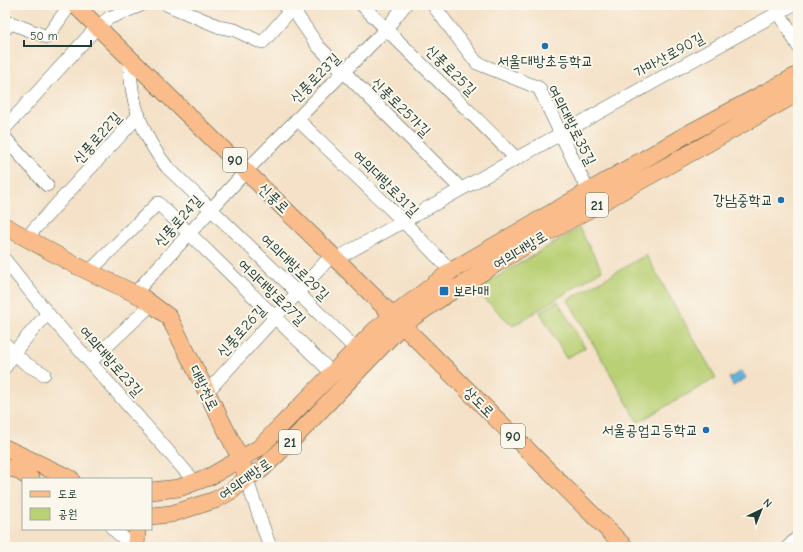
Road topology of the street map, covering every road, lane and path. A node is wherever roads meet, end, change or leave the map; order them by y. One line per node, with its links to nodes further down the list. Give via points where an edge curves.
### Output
1 (70, 5): 13 (street, via 47,37 11,23)
2 (75, 5): 11 (main road, 신풍로 / 90)
3 (141, 5): 11 (street, via 109,18)
4 (168, 5): 9 (street, via 263,42)
5 (362, 5): 12 (street, 신풍로25길)
6 (405, 5): 12 (street, 신풍로23길)
7 (433, 5): 22 (street, 여의대방로35길, via 477,63 539,88)
8 (792, 5): 10 (street, 가마산로90길)
9 (287, 8): 16 (street, 신풍로25가길, via 300,18 318,46)
10 (777, 9): 14 (street); 22 (street, 가마산로90길)
11 (97, 27): 15 (main road, 신풍로 / 90); 21 (street)
12 (386, 29): 16 (street, 신풍로23길); 24 (street, 신풍로25길)
13 (5, 30)
14 (798, 46)
15 (130, 58): 19 (street, 신풍로22길, via 131,87); 25 (main road, 신풍로 / 90)
16 (344, 72): 20 (street, 신풍로23길); 27 (street, 신풍로25가길)
17 (798, 75): 28 (main road, 여의대방로 / 21)
18 (798, 93): 43 (main road, 여의대방로 / 21, via 536,239)
19 (139, 115): 29 (street, 신풍로22길, via 158,155); 33 (street, 신풍로22길)
20 (298, 119): 25 (street, 신풍로23길); 30 (street, 여의대방로31길)
21 (5, 128)
22 (561, 134): 24 (street); 28 (street, 여의대방로35길)
23 (5, 138): 26 (street)
24 (516, 158): 27 (street)
25 (246, 171): 29 (street, 신풍로24길); 34 (main road, 신풍로 / 90)
26 (47, 186)
27 (461, 190): 30 (street)
28 (588, 191): 36 (main road, 여의대방로)
29 (211, 209): 32 (street, 신풍로24길); 38 (street, 여의대방로29길)
30 (404, 222): 34 (street); 36 (street, 여의대방로31길)
31 (5, 226): 33 (main road, 대방천로)
32 (189, 233): 37 (street, via 158,203); 39 (street, 신풍로24길); 42 (street, 여의대방로27길)
33 (26, 238): 37 (main road, 대방천로)
34 (334, 257): 38 (street, 신풍로26길); 43 (main road, 신풍로 / 90)
35 (5, 260): 41 (street, 여의대방로23길)
36 (451, 271): 43 (main road, 여의대방로)
37 (89, 272): 39 (main road, 대방천로)
38 (298, 292): 42 (street, 신풍로26길); 45 (street, 여의대방로29길)
39 (135, 293): 40 (main road, 대방천로)
40 (152, 304): 46 (street); 50 (main road, 대방천로, via 168,317)
41 (48, 313): 44 (street); 46 (street, 여의대방로23길)
42 (275, 317): 49 (street, 여의대방로27길); 50 (street, 신풍로26길)
43 (397, 321): 45 (main road, 여의대방로); 56 (main road, 여의대방로 / 21, via 271,461); 65 (main road, 상도로 / 90)
44 (9, 349): 47 (street); 48 (street)
45 (356, 349): 49 (main road, 여의대방로)
46 (91, 361): 57 (street, 여의대방로23길)
47 (5, 367)
48 (44, 374)
49 (332, 374): 52 (main road, 여의대방로, via 258,448)
50 (206, 393): 52 (main road, 대방천로)
51 (5, 448): 55 (main road)
52 (241, 460): 56 (main road, 대방천로); 57 (main road, 여의대방로)
53 (5, 468): 54 (main road, via 16,469)
54 (30, 478)
55 (69, 478)
56 (246, 478): 59 (main road, 여의대방로 / 21, via 233,490 215,500 170,514); 64 (street)
57 (195, 482): 58 (main road, 여의대방로, via 179,488)
58 (152, 491)
59 (152, 516)
60 (114, 530): 63 (street)
61 (137, 530): 63 (main road)
62 (798, 537): 66 (street)
63 (135, 547)
64 (270, 547)
65 (625, 547)
66 (788, 547)

